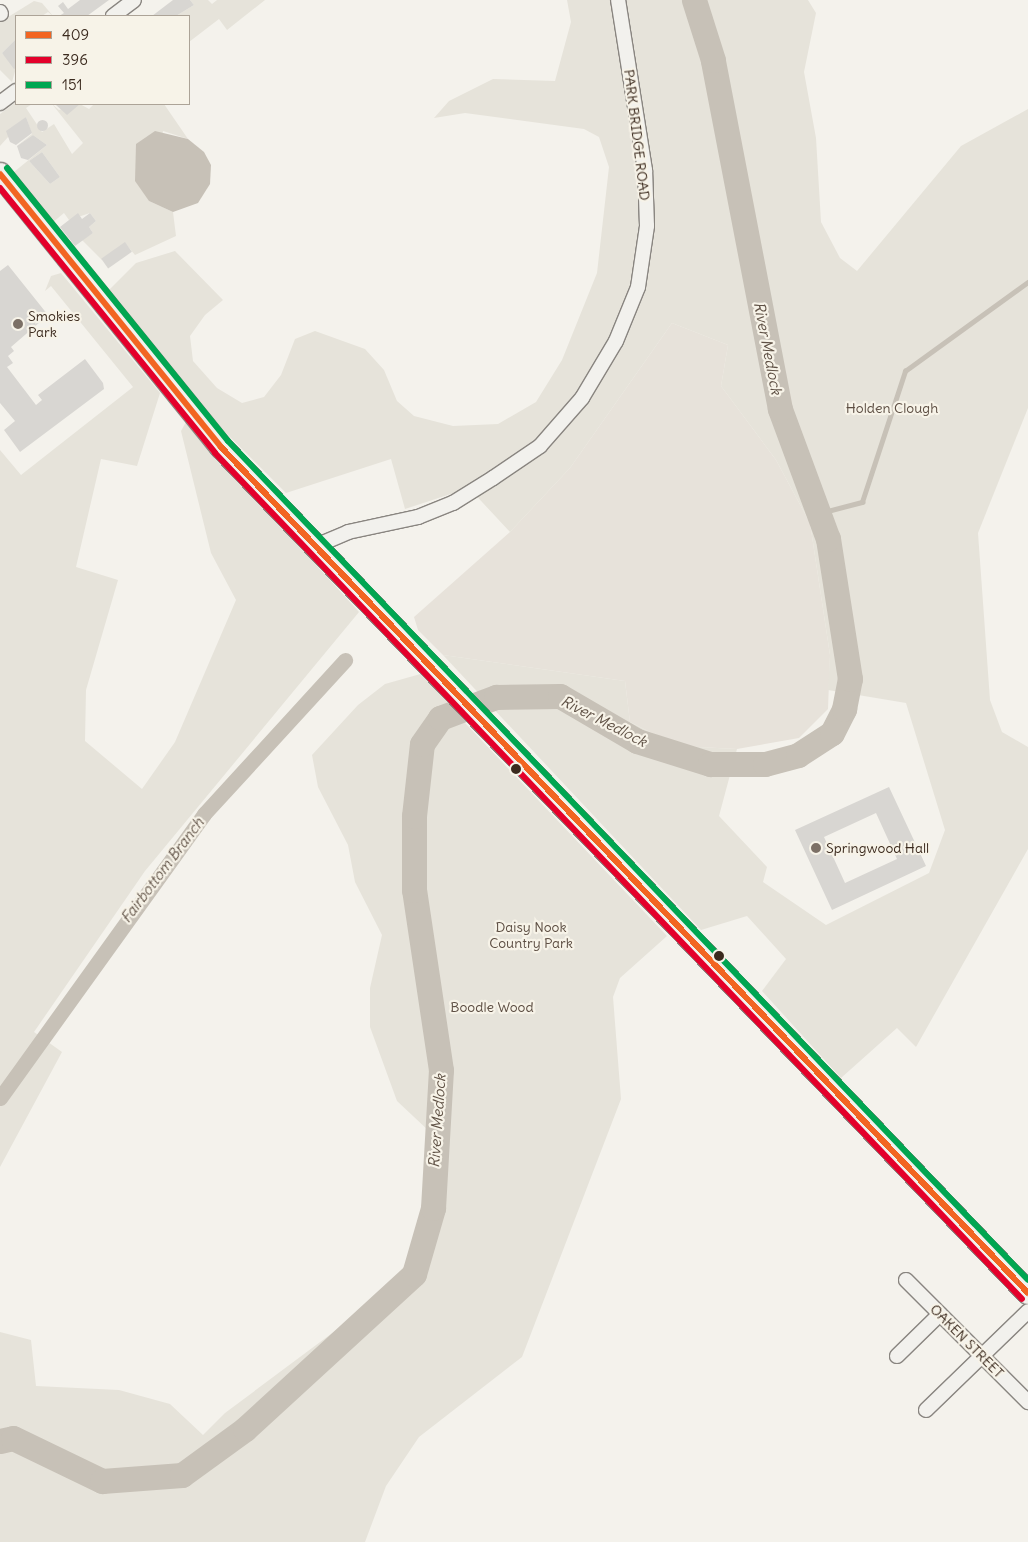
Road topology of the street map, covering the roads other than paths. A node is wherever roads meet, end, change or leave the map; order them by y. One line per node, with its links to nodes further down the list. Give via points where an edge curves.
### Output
1 (134, 0): 3 (street)
2 (618, 0): 7 (street, PARK BRIDGE ROAD, via 644,170 647,226 638,287 616,341 582,398 540,446 453,503 418,517 348,532)
3 (114, 15)
4 (15, 92): 5 (street)
5 (0, 103)
6 (0, 174): 7 (highway, via 221,447)
7 (318, 545): 9 (highway)
8 (906, 1280): 11 (street, OAKEN STREET)
9 (1028, 1292)
10 (1028, 1311): 13 (street)
11 (940, 1314): 12 (street); 13 (street, OAKEN STREET)
12 (897, 1356)
13 (982, 1357): 14 (street, OAKEN STREET); 15 (street)
14 (1028, 1402)
15 (926, 1410)

